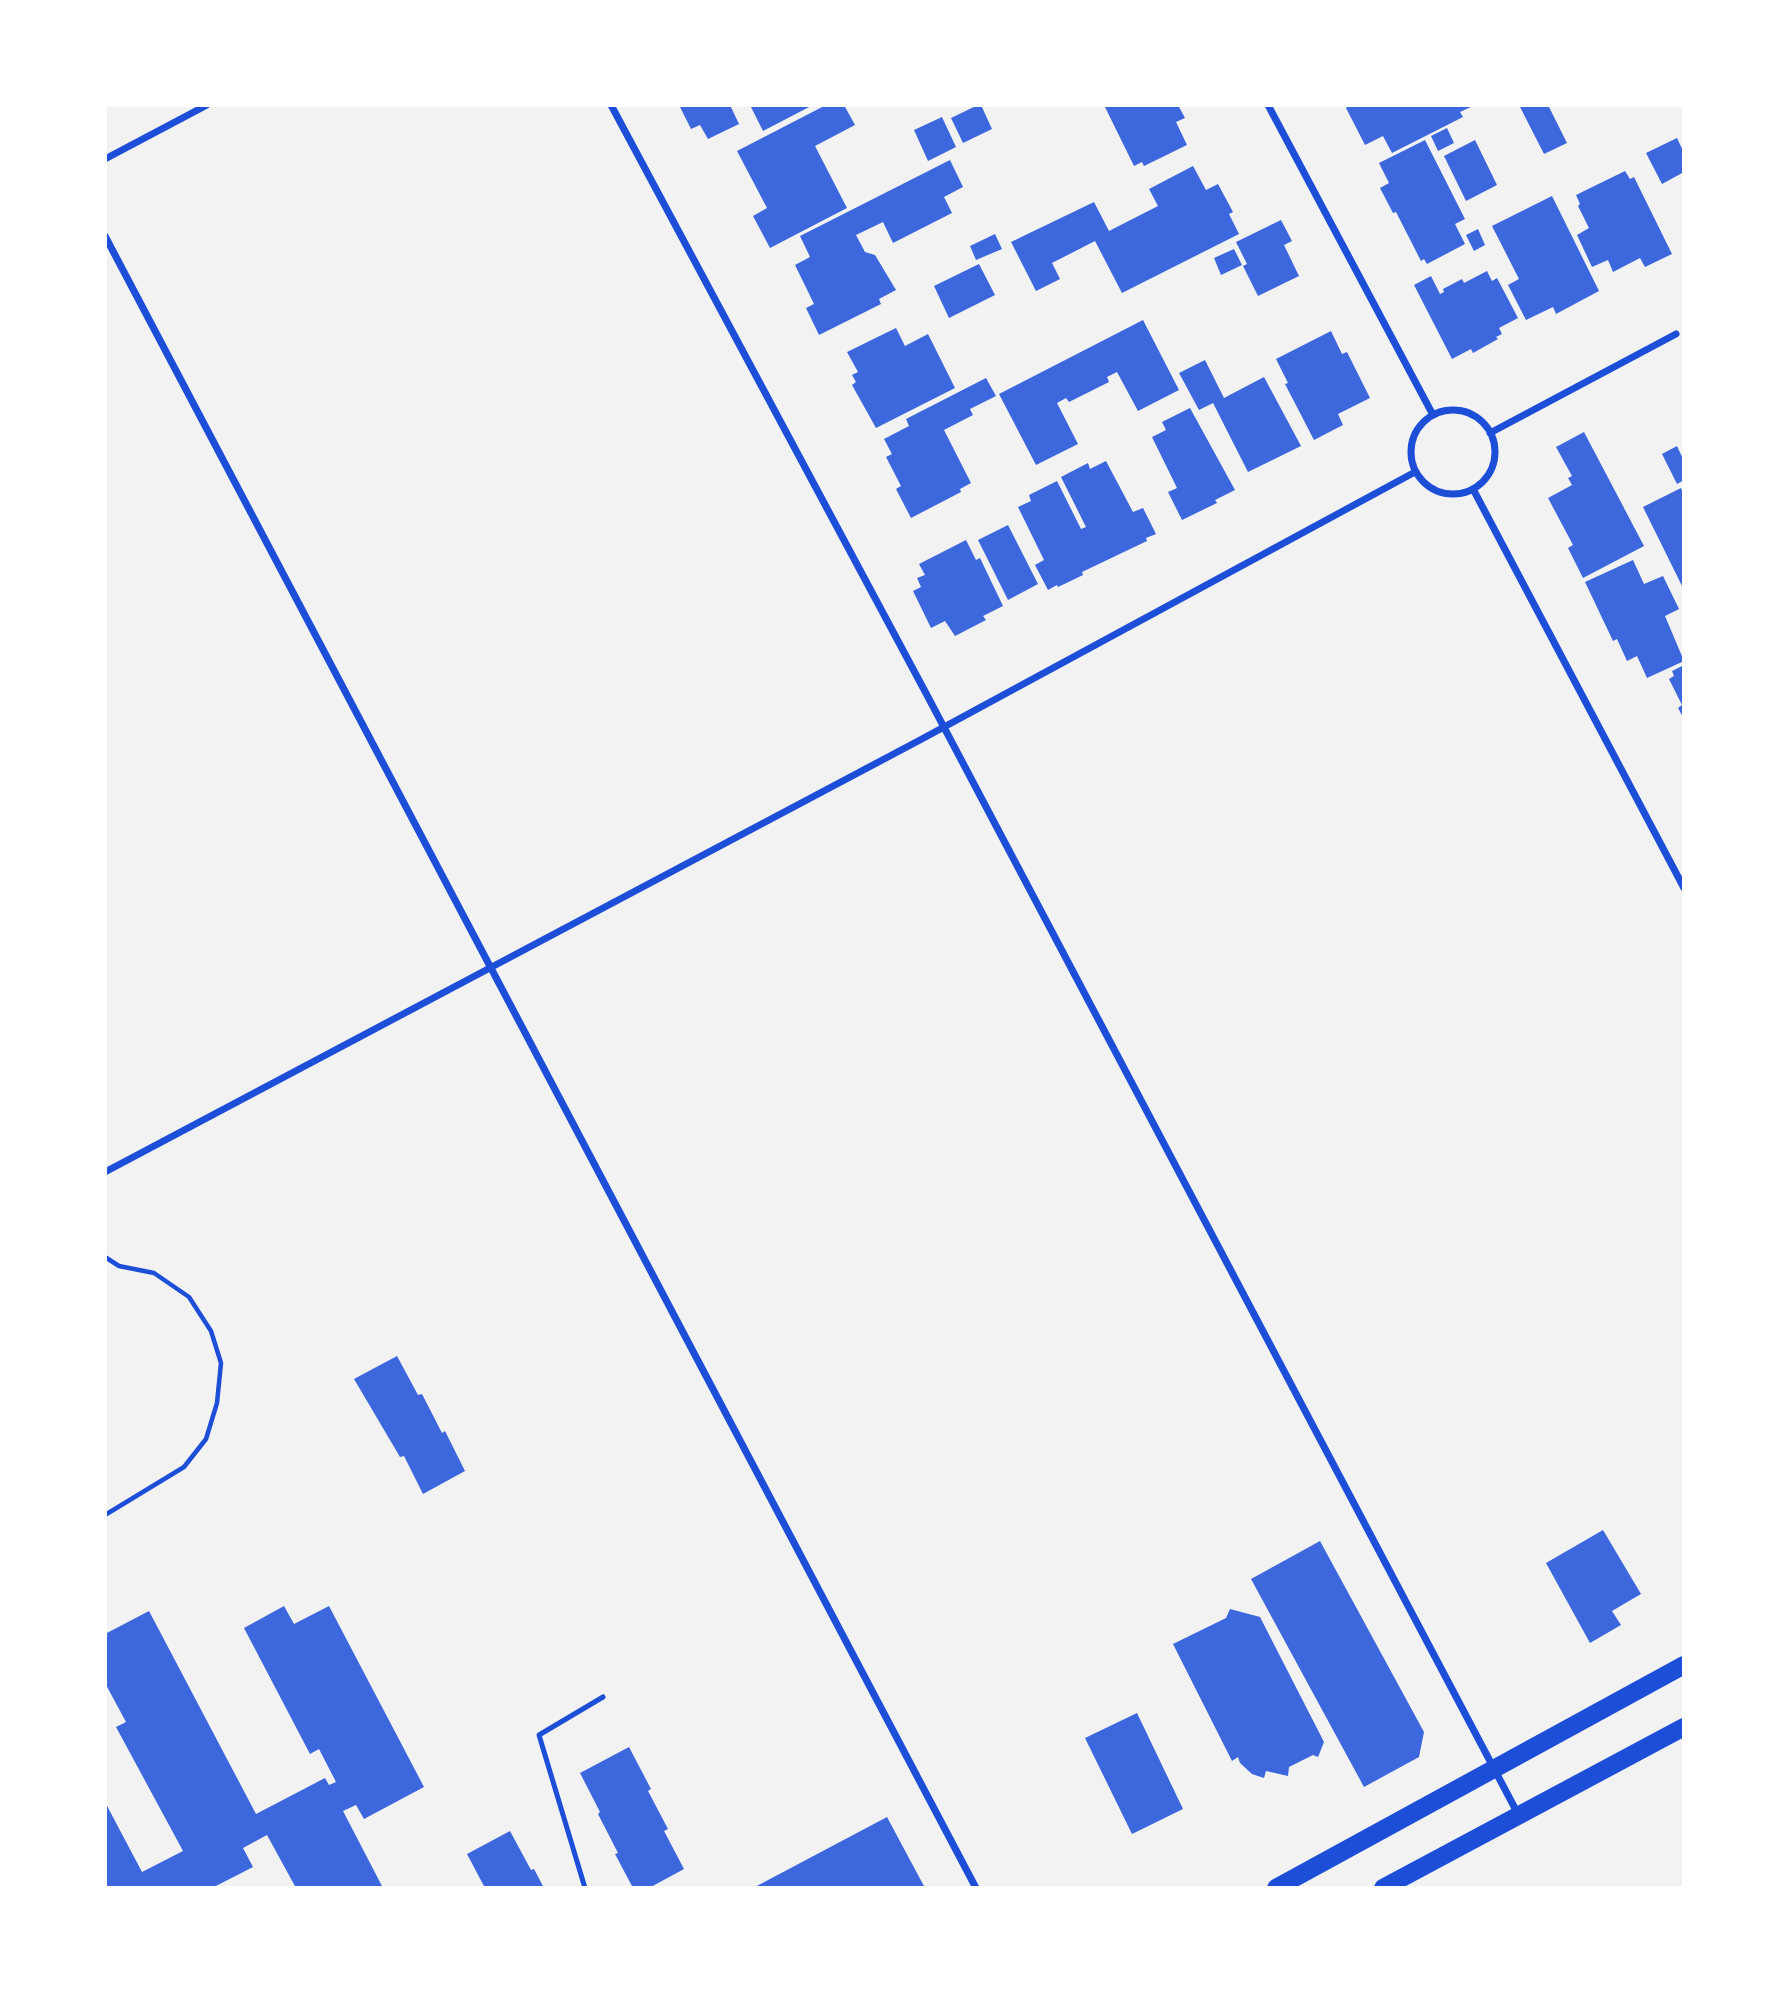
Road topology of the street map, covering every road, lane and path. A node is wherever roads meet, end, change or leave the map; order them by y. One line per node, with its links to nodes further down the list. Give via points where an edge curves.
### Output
1 (207, 105): 4 (street)
2 (611, 105): 11 (street)
3 (1268, 105): 7 (street)
4 (105, 159)
5 (105, 236): 13 (street)
6 (1676, 334): 8 (street)
7 (1433, 415): 8 (street, via 1454,410 1468,413); 9 (street, via 1413,440)
8 (1490, 433): 10 (street, via 1495,457 1484,481)
9 (1415, 471): 10 (street, via 1427,485 1449,495); 11 (street)
10 (1473, 489): 12 (street)
11 (943, 727): 13 (street); 20 (street)
12 (1684, 888)
13 (491, 968): 14 (street); 23 (street)
14 (105, 1172)
15 (105, 1257): 16 (path, via 118,1266 154,1273 189,1297 211,1331 221,1363 218,1403 206,1439 184,1467)
16 (105, 1515)
17 (1684, 1665): 20 (main road)
18 (603, 1697): 22 (lane, via 539,1735)
19 (1684, 1727): 21 (main road)
20 (1492, 1769): 21 (street); 24 (main road)
21 (1518, 1815): 25 (main road)
22 (585, 1888)
23 (976, 1888)
24 (1276, 1888)
25 (1383, 1888)

